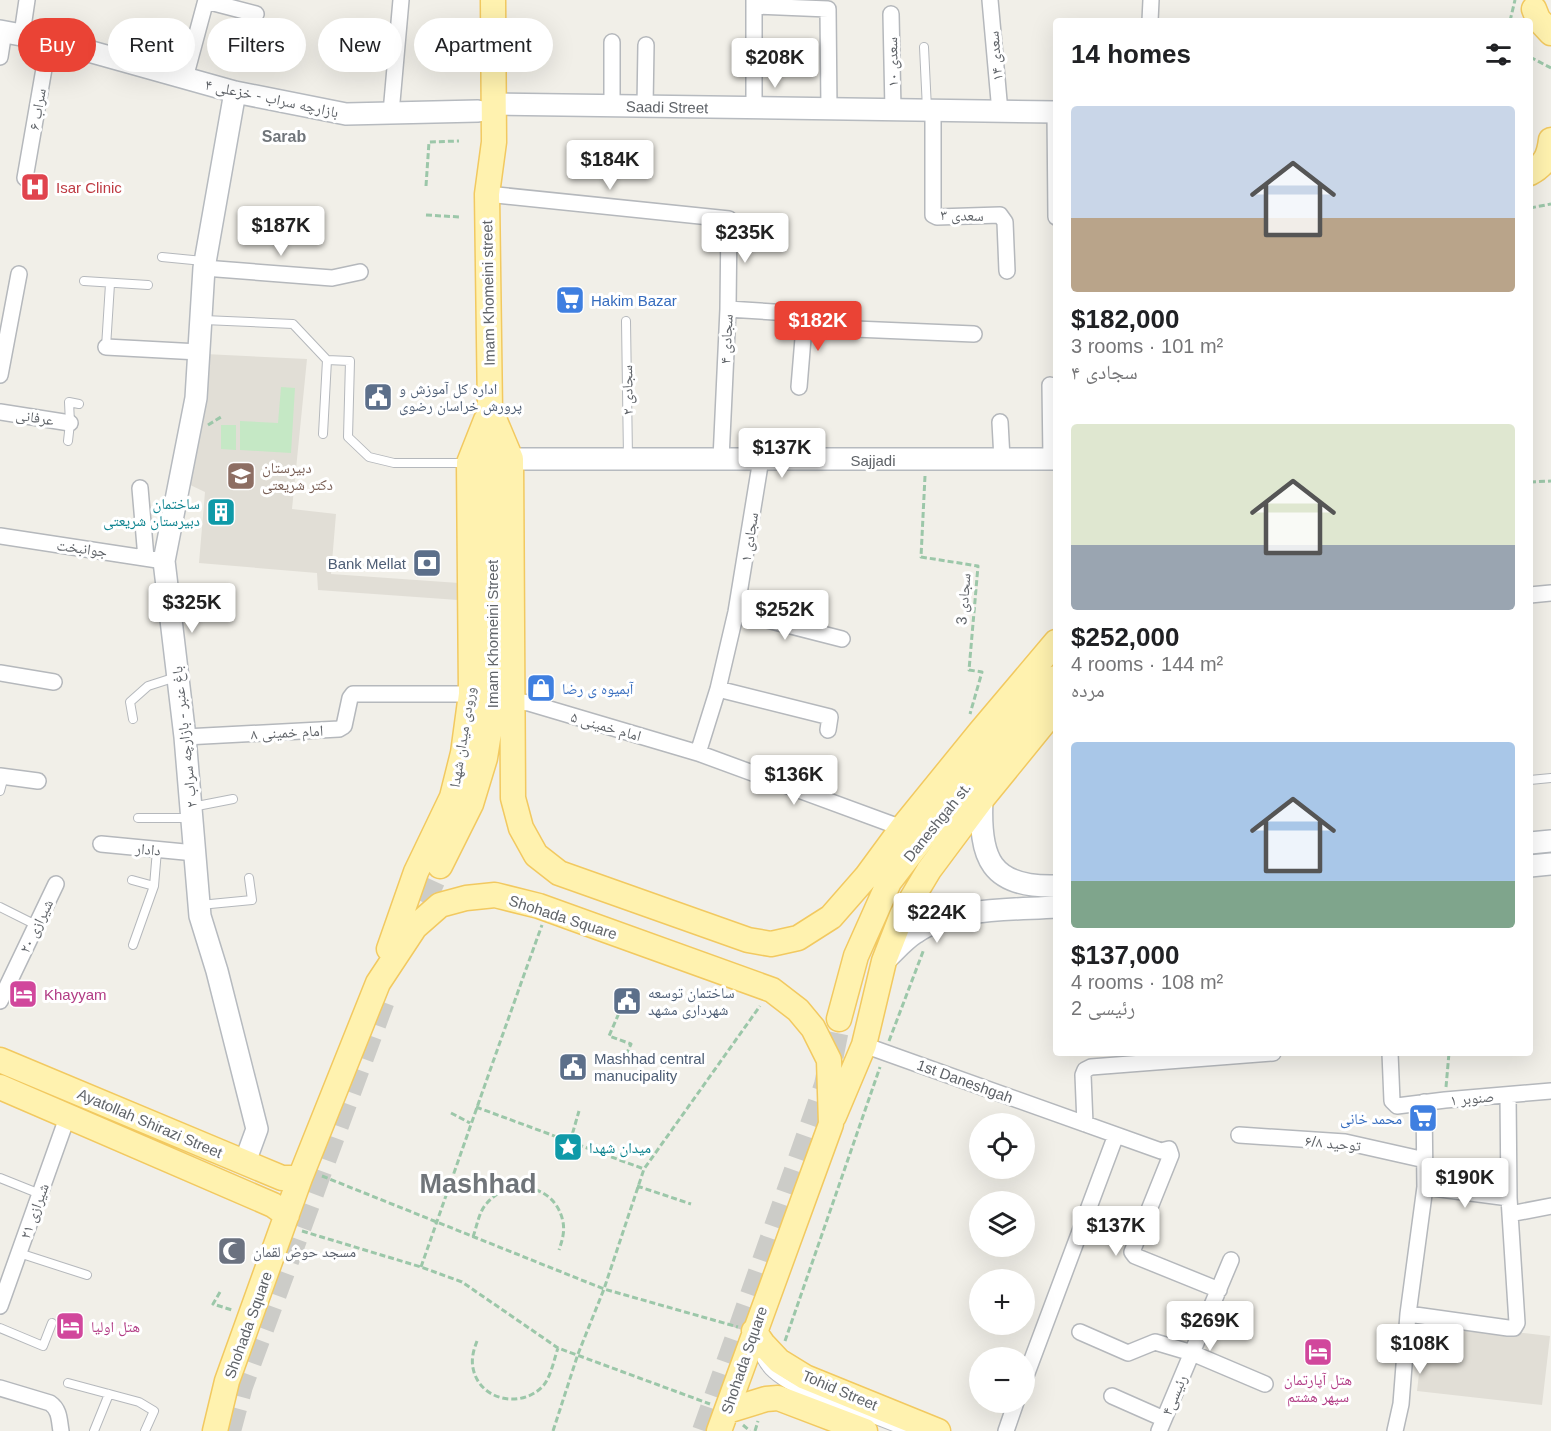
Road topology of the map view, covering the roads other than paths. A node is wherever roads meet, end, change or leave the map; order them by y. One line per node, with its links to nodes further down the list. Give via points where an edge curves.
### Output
1 (27, 0): 14 (street)
2 (206, 0): 11 (street); 22 (street)
3 (401, 0): 33 (street)
4 (477, 0): 26 (main road, Imam Khomeini street)
5 (493, 0): 26 (main road, Imam Khomeini street)
6 (990, 0): 31 (street, سعدی ۱۴)
7 (1151, 0): 13 (street)
8 (754, 3): 9 (street); 27 (street)
9 (808, 4): 28 (street, via 828,9)
10 (1529, 9): 15 (main road)
11 (256, 14)
12 (891, 14): 29 (street, سعدی ۱۰)
13 (1150, 18)
14 (9, 32): 20 (street)
15 (1551, 33)
16 (612, 42): 24 (street)
17 (646, 45): 25 (street)
18 (924, 47): 30 (lane)
19 (96, 53): 22 (street, بازارچه سراب - خزعلی ۴)
20 (0, 57)
21 (43, 72): 36 (street, سراب ۶)
22 (185, 78): 23 (street, بازارچه سراب - خزعلی ۴)
23 (235, 92): 33 (street, بازارچه سراب - خزعلی ۴, via 346,114); 39 (street, باغ عنبر - بازارچه سراب ۲)
24 (612, 106): 25 (street, Saadi Street); 26 (street, Saadi Street)
25 (645, 106): 27 (street, Saadi Street)
26 (486, 107): 33 (street, بازارچه سراب - خزعلی ۴); 37 (main road, Imam Khomeini street, via 494,142)
27 (754, 108): 28 (street, Saadi Street)
28 (829, 109): 29 (street, Saadi Street)
29 (893, 110): 30 (street, Saadi Street)
30 (930, 110): 31 (street, Saadi Street); 40 (street, سعدی ۳, via 933,215 1000,215 1005,222)
31 (1000, 112): 32 (street, Saadi Street)
32 (1053, 112)
33 (391, 113)
34 (1550, 150): 35 (main road)
35 (1533, 172)
36 (25, 178)
37 (487, 194): 46 (street, سجادی ۴, via 729,219); 69 (main road, Imam Khomeini street)
38 (162, 257): 39 (lane)
39 (204, 264): 41 (street, via 332,278); 48 (street, باغ عنبر - بازارچه سراب ۲)
40 (1007, 271)
41 (360, 272)
42 (19, 274): 54 (street)
43 (84, 281): 44 (lane)
44 (110, 284): 45 (lane); 51 (lane)
45 (148, 285)
46 (728, 309): 47 (street); 65 (street, سجادی ۴)
47 (805, 314): 50 (street, via 855,329); 56 (street)
48 (201, 319): 52 (street, باغ عنبر - بازارچه سراب ۲); 53 (lane, via 293,324)
49 (626, 321): 64 (lane, سجادی ۲)
50 (974, 334)
51 (106, 347): 52 (street)
52 (199, 352): 72 (street, باغ عنبر - بازارچه سراب ۲, via 196,398)
53 (327, 360): 61 (lane); 69 (lane, via 350,361 348,437 369,457 394,463)
54 (0, 375)
55 (1050, 385): 62 (street)
56 (798, 387)
57 (79, 404): 60 (lane, via 69,402)
58 (0, 412): 60 (street, عرفانی)
59 (1000, 422): 67 (street)
60 (70, 423): 63 (lane)
61 (323, 434)
62 (1053, 440)
63 (68, 441)
64 (628, 459): 65 (street, Sajjadi); 69 (street, Sajjadi)
65 (721, 459): 66 (street, Sajjadi)
66 (761, 459): 67 (street, Sajjadi); 75 (street, سجادی ۱)
67 (1002, 459): 68 (street, Sajjadi)
68 (1053, 459)
69 (490, 462): 83 (main road, ورودی میدان شهدا); 84 (main road); 105 (main road, Imam Khomeini Street, via 494,701 485,758 471,804)
70 (140, 488): 72 (street)
71 (0, 536): 72 (street, جوانبخت)
72 (155, 559): 79 (street, باغ عنبر - بازارچه سراب ۲)
73 (1551, 593): 74 (street)
74 (1533, 595)
75 (736, 612): 76 (street); 82 (street, سجادی ۱)
76 (842, 639)
77 (1053, 646): 98 (main road)
78 (0, 673): 80 (street)
79 (178, 677): 86 (lane, via 148,686 130,702); 88 (street, باغ عنبر - بازارچه سراب ۲)
80 (54, 682)
81 (1053, 682): 120 (main road, Daneshgah st., via 889,882 856,956)
82 (718, 688): 87 (street, via 830,717); 89 (street, سجادی ۱)
83 (471, 694): 88 (street, امام خمینی ۸, via 353,694 344,726 339,729); 118 (main road, ورودی میدان شهدا, via 452,797 416,872)
84 (514, 701): 89 (street, امام خمینی ۵); 98 (main road, via 513,798 536,855 559,873 748,940 771,944 798,938 819,927 866,877)
85 (1053, 712): 95 (main road)
86 (133, 719)
87 (828, 730)
88 (185, 737): 96 (street, باغ عنبر - بازارچه سراب ۲)
89 (698, 753): 98 (street, امام خمینی ۵)
90 (1551, 778): 91 (lane)
91 (1533, 780)
92 (1, 781): 93 (street)
93 (38, 781)
94 (233, 799): 96 (lane)
95 (982, 799): 111 (street, via 981,835 992,866 1018,883); 117 (main road, via 929,870 902,915)
96 (191, 813): 97 (lane); 103 (street, باغ عنبر - بازارچه سراب ۲)
97 (138, 818)
98 (902, 828)
99 (1551, 841): 100 (street)
100 (1533, 843)
101 (100, 844): 102 (street, دادار)
102 (157, 850): 103 (street, دادار); 110 (lane)
103 (195, 853): 112 (street, باغ عنبر - بازارچه سراب ۲)
104 (1551, 864): 106 (street)
105 (440, 866)
106 (1533, 866)
107 (249, 878): 112 (lane, via 252,900)
108 (132, 880): 110 (lane)
109 (56, 884): 115 (street, شیرازی ۲۰)
110 (154, 886): 116 (lane)
111 (1053, 886)
112 (199, 905): 135 (street, باغ عنبر - بازارچه سراب ۲, via 257,1129)
113 (0, 907): 115 (lane)
114 (1053, 907): 117 (street, via 944,919 915,933)
115 (36, 925): 119 (street, شیرازی ۲۰)
116 (132, 945)
117 (884, 961): 121 (main road)
118 (378, 983): 130 (main road, Shohada Square, via 415,927 440,905 495,895 548,909 772,990 798,1010 813,1028 829,1060); 138 (main road, Shohada Square)
119 (0, 1000)
120 (839, 1019)
121 (874, 1049): 130 (main road); 131 (street, 1st Daneshgah)
122 (1199, 1056): 131 (street, via 1194,1060 1084,1070)
123 (1390, 1056): 128 (street, صنوبر ۱, via 1394,1104)
124 (0, 1060): 135 (main road, Ayatollah Shirazi Street)
125 (0, 1087): 129 (main road, Ayatollah Shirazi Street)
126 (1551, 1091): 127 (street, صنوبر ۱)
127 (1508, 1095): 128 (street, صنوبر ۱); 141 (street)
128 (1424, 1102): 134 (street)
129 (68, 1115): 140 (street, شیرازی ۲۱); 144 (main road, Ayatollah Shirazi Street, via 273,1205)
130 (831, 1124): 153 (main road, Shohada Square)
131 (1086, 1124): 132 (street, 1st Daneshgah)
132 (1116, 1135): 148 (street, 1st Daneshgah, via 1161,1151 1169,1149 1171,1155 1132,1252); 155 (street)
133 (1239, 1135): 134 (street, توحید ۶/۸, via 1346,1142)
134 (1425, 1160): 139 (street)
135 (245, 1162): 138 (main road, Ayatollah Shirazi Street)
136 (0, 1178): 140 (lane)
137 (268, 1182): 138 (lane)
138 (294, 1182): 144 (main road, Shohada Square)
139 (1425, 1187): 141 (street); 150 (street)
140 (40, 1194): 145 (street, شیرازی ۲۱)
141 (1509, 1198): 143 (street)
142 (1551, 1206): 143 (street)
143 (1510, 1214): 150 (street, via 1514,1328)
144 (285, 1220): 169 (main road, Shohada Square, via 227,1381)
145 (19, 1253): 147 (lane); 149 (street, شیرازی ۲۱)
146 (1231, 1260): 148 (street, رئیسی۴)
147 (87, 1275)
148 (1219, 1290): 156 (street, رئیسی۴)
149 (0, 1306)
150 (1408, 1314): 173 (street)
151 (52, 1323): 152 (lane, via 43,1346)
152 (0, 1328)
153 (754, 1331): 163 (main road, Shohada Square); 170 (lane, via 761,1362 779,1381); 171 (main road, Tohid Street, via 779,1361 805,1377)
154 (1080, 1332): 156 (street, via 1128,1353 1155,1342)
155 (1035, 1352)
156 (1192, 1353): 158 (street); 164 (street, رئیسی۴)
157 (68, 1383): 160 (lane)
158 (1265, 1384)
159 (0, 1388): 166 (street, via 56,1408)
160 (109, 1394): 167 (lane); 168 (lane, via 139,1402 154,1411)
161 (1112, 1396): 164 (street)
162 (1012, 1413): 172 (street)
163 (723, 1421): 165 (main road, Tohid Street, via 766,1399 778,1398)
164 (1161, 1425)
165 (860, 1429)
166 (61, 1431)
167 (94, 1431)
168 (146, 1431)
169 (215, 1431)
170 (904, 1431)
171 (938, 1431)
172 (1006, 1431)
173 (1395, 1431)

